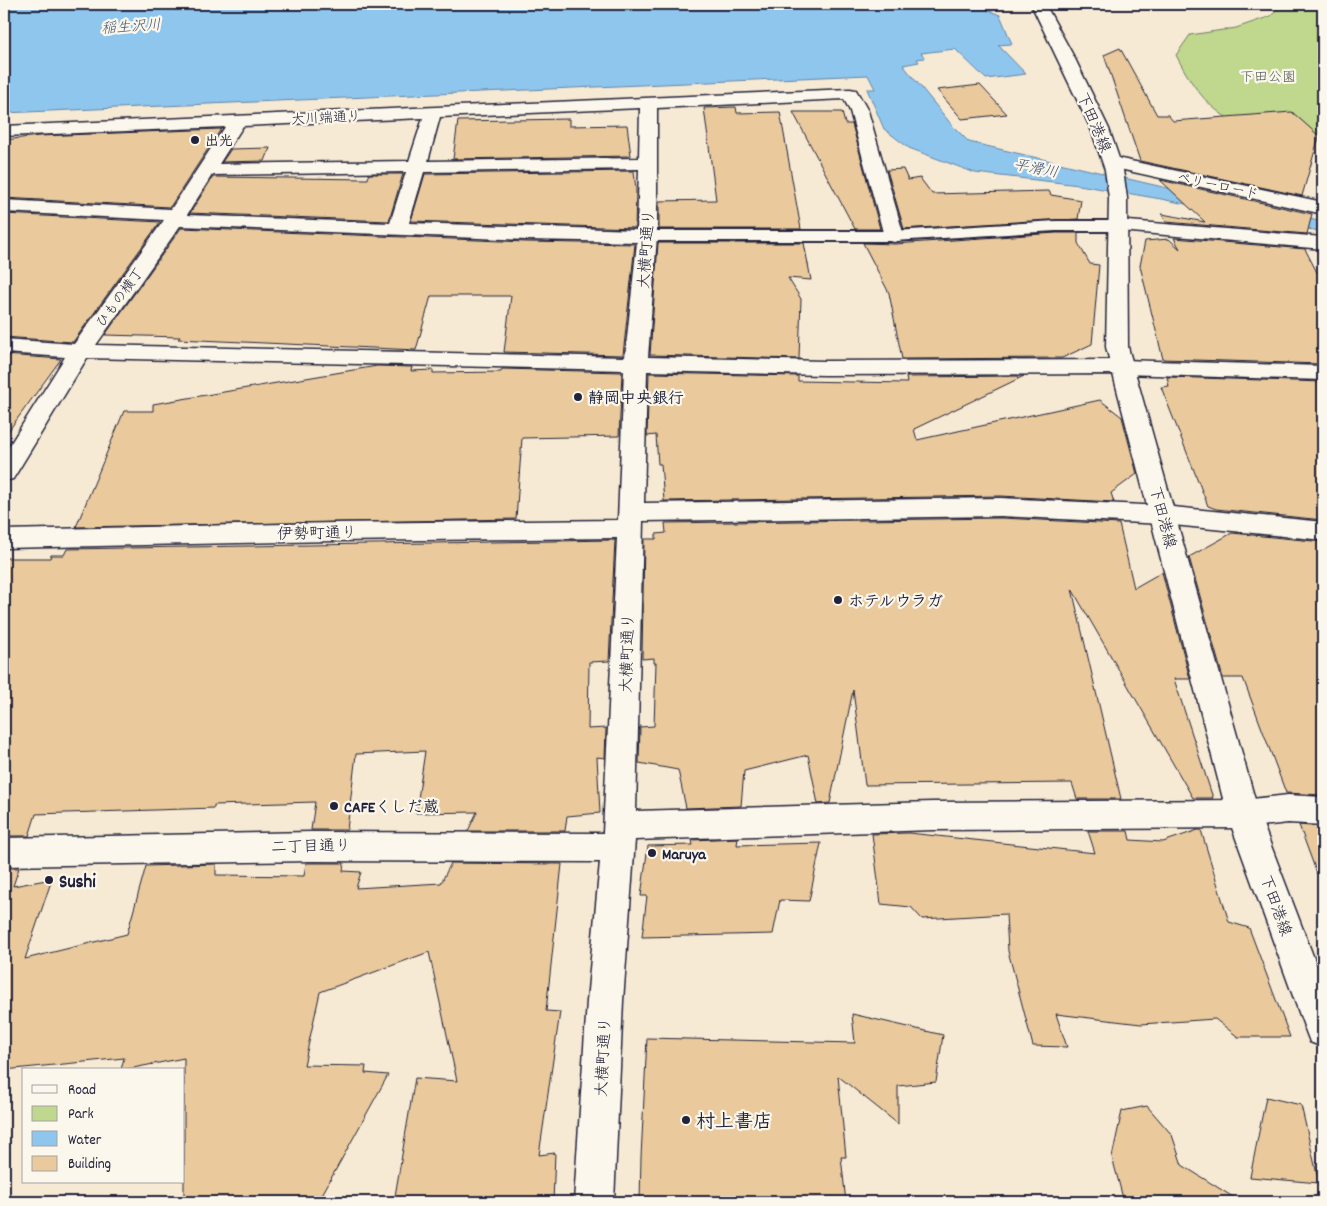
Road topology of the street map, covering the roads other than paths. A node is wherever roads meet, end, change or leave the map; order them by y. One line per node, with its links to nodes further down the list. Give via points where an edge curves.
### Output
1 (1038, 4): 8 (street, 下田港線, via 1088,103)
2 (649, 103): 3 (street, 大川端通り); 6 (street, 大横町通り); 16 (street, 大川端通り, via 850,94 859,111)
3 (433, 113): 4 (street, 大川端通り); 7 (street)
4 (237, 122): 5 (street, 大川端通り); 9 (street, ひもの横丁)
5 (4, 131)
6 (648, 163): 7 (street); 15 (street, 大横町通り)
7 (417, 166): 9 (street); 14 (street)
8 (1113, 166): 11 (street, ペリーロード); 13 (street, 下田港線, via 1118,198)
9 (207, 170): 12 (street, ひもの横丁)
10 (4, 206): 12 (street)
11 (1323, 208)
12 (175, 218): 14 (street); 19 (street, ひもの横丁)
13 (1116, 226): 16 (lane, via 1056,226); 17 (street); 21 (street, 下田港線, via 1117,347)
14 (398, 229): 15 (street)
15 (647, 236): 16 (lane); 20 (street, 大横町通り)
16 (894, 236)
17 (1323, 243)
18 (4, 346): 19 (street)
19 (80, 351): 20 (street); 23 (street, ひもの横丁)
20 (636, 363): 21 (street, via 825,368); 25 (street, 大横町通り)
21 (1122, 367): 22 (street); 24 (street, 下田港線)
22 (1323, 373)
23 (4, 473)
24 (1163, 515): 25 (street, 伊勢町通り, via 1001,507); 26 (street, 伊勢町通り); 29 (street, 下田港線)
25 (631, 520): 27 (street, 伊勢町通り, via 335,532); 30 (street, 大横町通り)
26 (1323, 530)
27 (4, 539)
28 (1323, 811): 29 (street, 二丁目通り, via 1288,809)
29 (1243, 814): 30 (street, 二丁目通り, via 932,816); 32 (street, 下田港線)
30 (619, 837): 31 (street, 二丁目通り, via 507,845); 33 (street, 大横町通り, via 605,1001)
31 (4, 852)
32 (1323, 1029)
33 (594, 1202)

